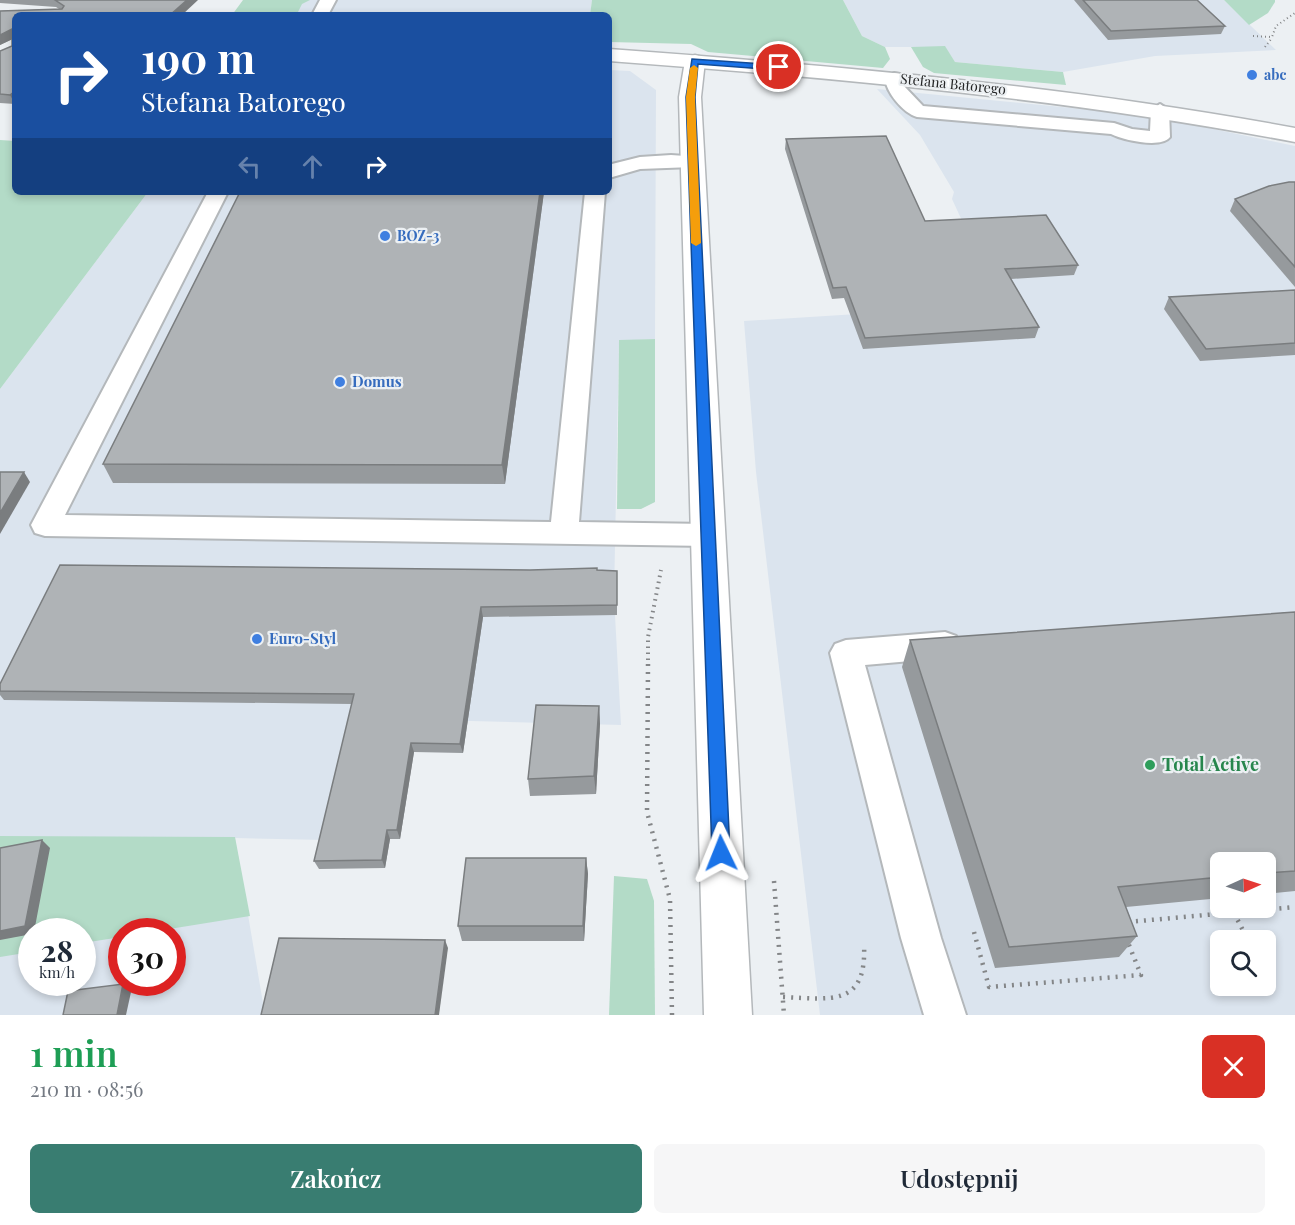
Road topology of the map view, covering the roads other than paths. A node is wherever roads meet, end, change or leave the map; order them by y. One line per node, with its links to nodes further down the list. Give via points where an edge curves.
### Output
1 (612, 55): 2 (street, Stefana Batorego)
2 (694, 61): 3 (street, Stefana Batorego); 6 (street, via 690,97)
3 (894, 78): 4 (street, Stefana Batorego); 4 (lane, via 895,87 917,111 1114,129 1129,135 1160,137)
4 (1160, 110): 5 (street, Stefana Batorego)
5 (1295, 135)
6 (693, 161): 7 (lane, via 646,161); 11 (street)
7 (612, 171)
8 (216, 195): 10 (lane, via 45,525)
9 (595, 195): 10 (lane)
10 (564, 533): 11 (lane)
11 (708, 535): 13 (street)
12 (976, 643): 14 (lane, via 846,652)
13 (728, 1015)
14 (945, 1015)

